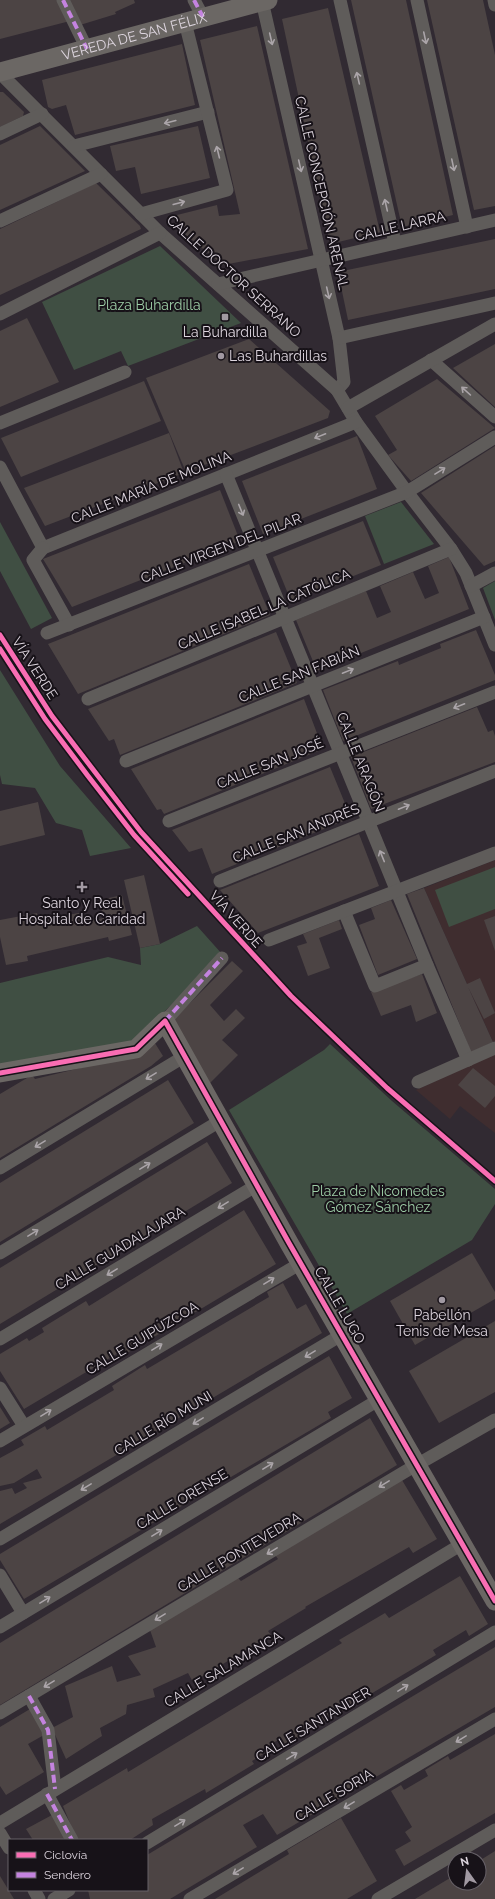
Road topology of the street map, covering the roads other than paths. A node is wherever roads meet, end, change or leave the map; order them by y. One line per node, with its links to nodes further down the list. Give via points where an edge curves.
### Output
1 (63, 0): 10 (street)
2 (194, 0): 8 (street)
3 (340, 0): 22 (street, one-way to 3)
4 (417, 0): 20 (street, one-way to 20)
5 (494, 0): 7 (street)
6 (265, 1): 8 (street, VEREDA DE SAN FÉLIX); 23 (street, CALLE CONCEPCIÓN ARENAL, one-way to 23)
7 (495, 5)
8 (203, 17): 9 (street, VEREDA DE SAN FÉLIX)
9 (185, 22): 10 (street, VEREDA DE SAN FÉLIX); 12 (street)
10 (87, 49): 11 (street, VEREDA DE SAN FÉLIX)
11 (0, 73): 13 (street, CALLE DOCTOR SERRANO)
12 (208, 112): 15 (street, one-way to 15); 17 (street, one-way to 12, via 227,190)
13 (42, 114): 14 (street); 15 (street, CALLE DOCTOR SERRANO)
14 (0, 134)
15 (74, 146): 16 (street, CALLE DOCTOR SERRANO)
16 (102, 174): 17 (street, CALLE DOCTOR SERRANO); 19 (street)
17 (141, 214): 21 (street, CALLE DOCTOR SERRANO)
18 (495, 220): 20 (street, CALLE LARRA)
19 (0, 221)
20 (467, 227): 22 (street, CALLE LARRA)
21 (160, 233): 24 (street, CALLE DOCTOR SERRANO); 26 (street)
22 (395, 243): 23 (street, CALLE LARRA)
23 (321, 260): 24 (street, CALLE LARRA); 28 (street, CALLE CONCEPCIÓN ARENAL, one-way to 28)
24 (218, 284): 31 (street, CALLE DOCTOR SERRANO)
25 (495, 303): 28 (street)
26 (0, 314)
27 (495, 324): 29 (street)
28 (338, 338): 31 (street, CALLE CONCEPCIÓN ARENAL, via 344,382)
29 (432, 360): 32 (street); 33 (street, one-way to 29)
30 (125, 372): 35 (street)
31 (337, 390): 32 (street, CALLE DOCTOR SERRANO)
32 (348, 408): 34 (street, CALLE DOCTOR SERRANO)
33 (495, 417)
34 (356, 422): 38 (street, CALLE MARÍA DE MOLINA, one-way to 38); 39 (street, CALLE DOCTOR SERRANO)
35 (0, 423)
36 (495, 437): 39 (street, CALLE VIRGEN DEL PILAR, one-way to 36)
37 (0, 467): 40 (street)
38 (226, 474): 40 (street, CALLE MARÍA DE MOLINA); 42 (street, CALLE ARAGÓN, one-way to 42)
39 (407, 492): 41 (street, CALLE DOCTOR SERRANO); 42 (street, CALLE VIRGEN DEL PILAR)
40 (43, 548): 47 (street, via 33,560)
41 (451, 549): 44 (street, CALLE DOCTOR SERRANO); 46 (street, CALLE ISABEL LA CATÓLICA)
42 (257, 551): 46 (street, CALLE ARAGÓN); 47 (street, CALLE VIRGEN DEL PILAR)
43 (495, 573): 44 (street)
44 (471, 586): 45 (street, CALLE DOCTOR SERRANO)
45 (484, 617): 49 (street, CALLE DOCTOR SERRANO); 50 (street, CALLE SAN FABIÁN, one-way to 45)
46 (285, 618): 50 (street, CALLE ARAGÓN); 52 (street, CALLE ISABEL LA CATÓLICA)
47 (69, 625): 48 (street, CALLE VIRGEN DEL PILAR)
48 (47, 633)
49 (494, 639)
50 (312, 686): 53 (street, CALLE ARAGÓN); 54 (street, CALLE SAN FABIÁN)
51 (495, 692): 53 (street, CALLE SAN JOSÉ, one-way to 53)
52 (88, 699)
53 (340, 753): 56 (street, CALLE SAN JOSÉ); 57 (street, CALLE ARAGÓN)
54 (126, 760)
55 (495, 771): 57 (street, CALLE SAN ANDRÉS, one-way to 55)
56 (169, 821)
57 (368, 822): 59 (street, CALLE SAN ANDRÉS); 60 (street, CALLE ARAGÓN, one-way to 57)
58 (495, 853): 60 (street)
59 (220, 880)
60 (396, 891): 61 (street); 64 (street, CALLE ARAGÓN)
61 (344, 912): 62 (street); 64 (street, via 375,986)
62 (269, 940)
63 (222, 958): 65 (street)
64 (427, 965): 68 (street, CALLE ARAGÓN)
65 (165, 1021): 67 (street, CALLE LUGO); 69 (street, via 136,1048)
66 (495, 1048): 68 (street)
67 (185, 1056): 71 (street, CALLE LUGO); 72 (street, one-way to 72)
68 (468, 1060): 70 (street)
69 (0, 1073)
70 (418, 1082)
71 (220, 1121): 73 (street, CALLE LUGO); 74 (street, one-way to 71)
72 (0, 1168)
73 (257, 1184): 75 (street, CALLE LUGO); 77 (street, CALLE GUADALAJARA, one-way to 77)
74 (0, 1253)
75 (301, 1263): 76 (street, CALLE LUGO); 81 (street, CALLE GUIPÚZCOA, one-way to 75)
76 (343, 1334): 79 (street, CALLE LUGO); 84 (street, CALLE RÍO MUNI, one-way to 84)
77 (0, 1339)
78 (0, 1388): 81 (street)
79 (380, 1398): 83 (street, CALLE LUGO); 88 (street, CALLE ORENSE, one-way to 79)
80 (495, 1420): 83 (street, CALLE PONTEVEDRA)
81 (24, 1426): 82 (street, CALLE GUIPÚZCOA)
82 (0, 1441)
83 (417, 1464): 85 (street, CALLE LUGO); 91 (street, CALLE PONTEVEDRA, one-way to 91)
84 (0, 1539)
85 (462, 1544): 87 (street, CALLE LUGO); 94 (street, CALLE SALAMANCA)
86 (0, 1575): 88 (street)
87 (495, 1601)
88 (23, 1613): 89 (street, CALLE ORENSE)
89 (0, 1627)
90 (495, 1632): 99 (street, CALLE SANTANDER, one-way to 90)
91 (29, 1696): 92 (street, CALLE PONTEVEDRA); 94 (street, via 48,1730)
92 (0, 1713)
93 (495, 1719): 103 (street, CALLE SORIA, one-way to 103)
94 (51, 1792): 95 (street, CALLE SALAMANCA); 98 (street)
95 (0, 1823)
96 (495, 1830): 104 (street)
97 (0, 1833): 100 (street)
98 (72, 1839)
99 (148, 1842)
100 (8, 1846)
101 (67, 1891): 102 (street)
102 (54, 1899)
103 (190, 1899)
104 (378, 1899)

